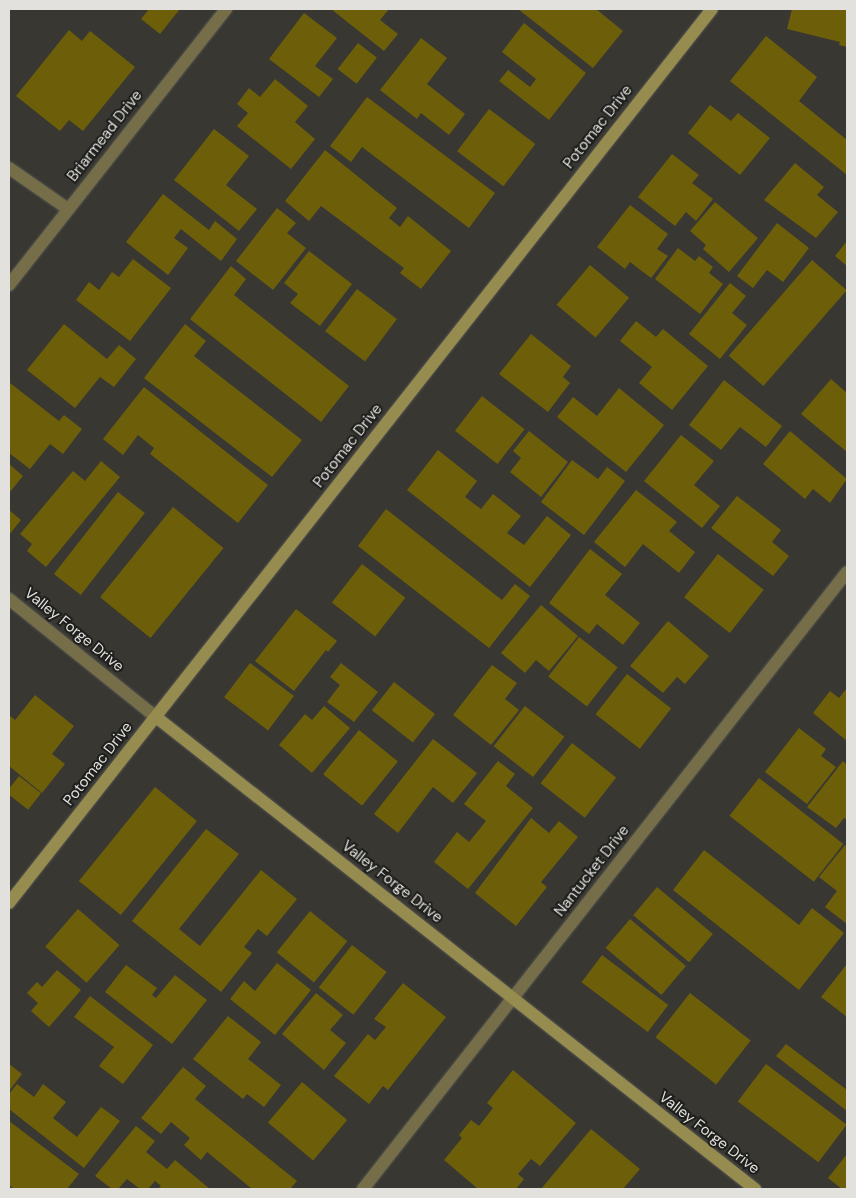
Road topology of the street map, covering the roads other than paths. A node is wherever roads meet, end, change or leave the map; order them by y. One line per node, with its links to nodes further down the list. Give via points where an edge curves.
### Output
1 (226, 9): 4 (street, Briarmead Drive)
2 (712, 9): 8 (street, Potomac Drive)
3 (9, 168): 4 (street)
4 (68, 209): 5 (street, Briarmead Drive)
5 (9, 285)
6 (847, 572): 10 (street, Nantucket Drive)
7 (9, 599): 8 (street, Valley Forge Drive)
8 (156, 717): 9 (street, Potomac Drive); 10 (street, Valley Forge Drive)
9 (9, 903)
10 (513, 998): 11 (street, Nantucket Drive); 12 (street, Valley Forge Drive)
11 (363, 1189)
12 (755, 1189)

